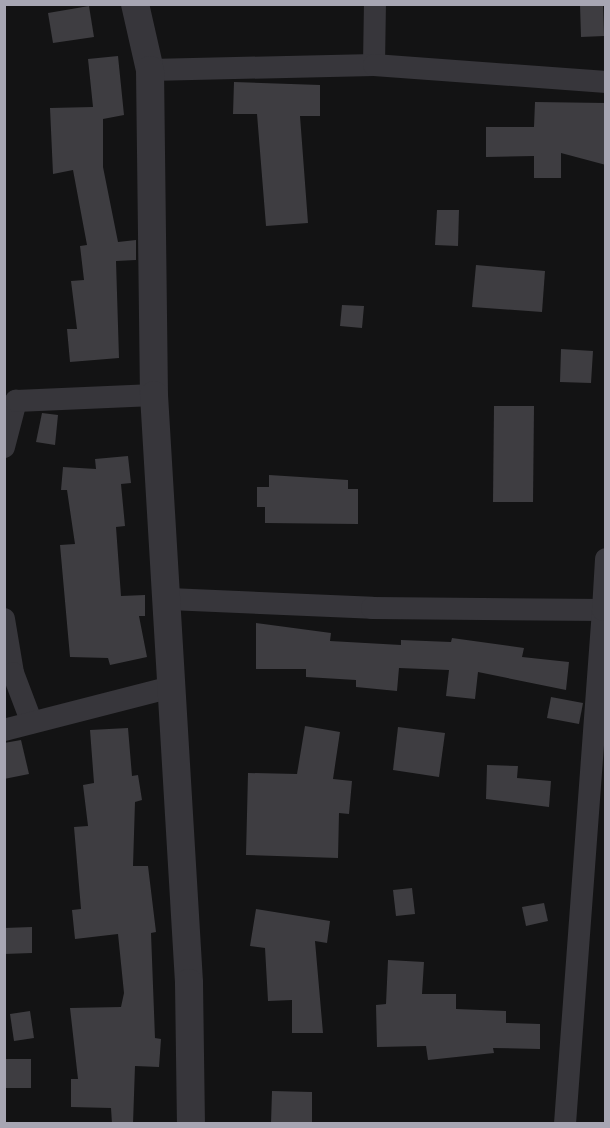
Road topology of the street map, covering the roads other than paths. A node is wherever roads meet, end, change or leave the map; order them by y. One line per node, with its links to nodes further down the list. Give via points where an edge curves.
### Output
1 (135, 4): 4 (street)
2 (375, 4): 3 (street)
3 (374, 65): 4 (street); 5 (street)
4 (150, 70): 6 (street)
5 (606, 82)
6 (154, 394): 7 (street); 10 (street)
7 (10, 401): 8 (street)
8 (4, 447)
9 (606, 559): 11 (street)
10 (169, 599): 11 (street, via 372,608); 13 (street)
11 (603, 610): 17 (street)
12 (4, 619): 14 (street, via 13,673)
13 (171, 687): 14 (street); 16 (street)
14 (32, 723): 15 (street)
15 (4, 730)
16 (191, 1124)
17 (565, 1124)

